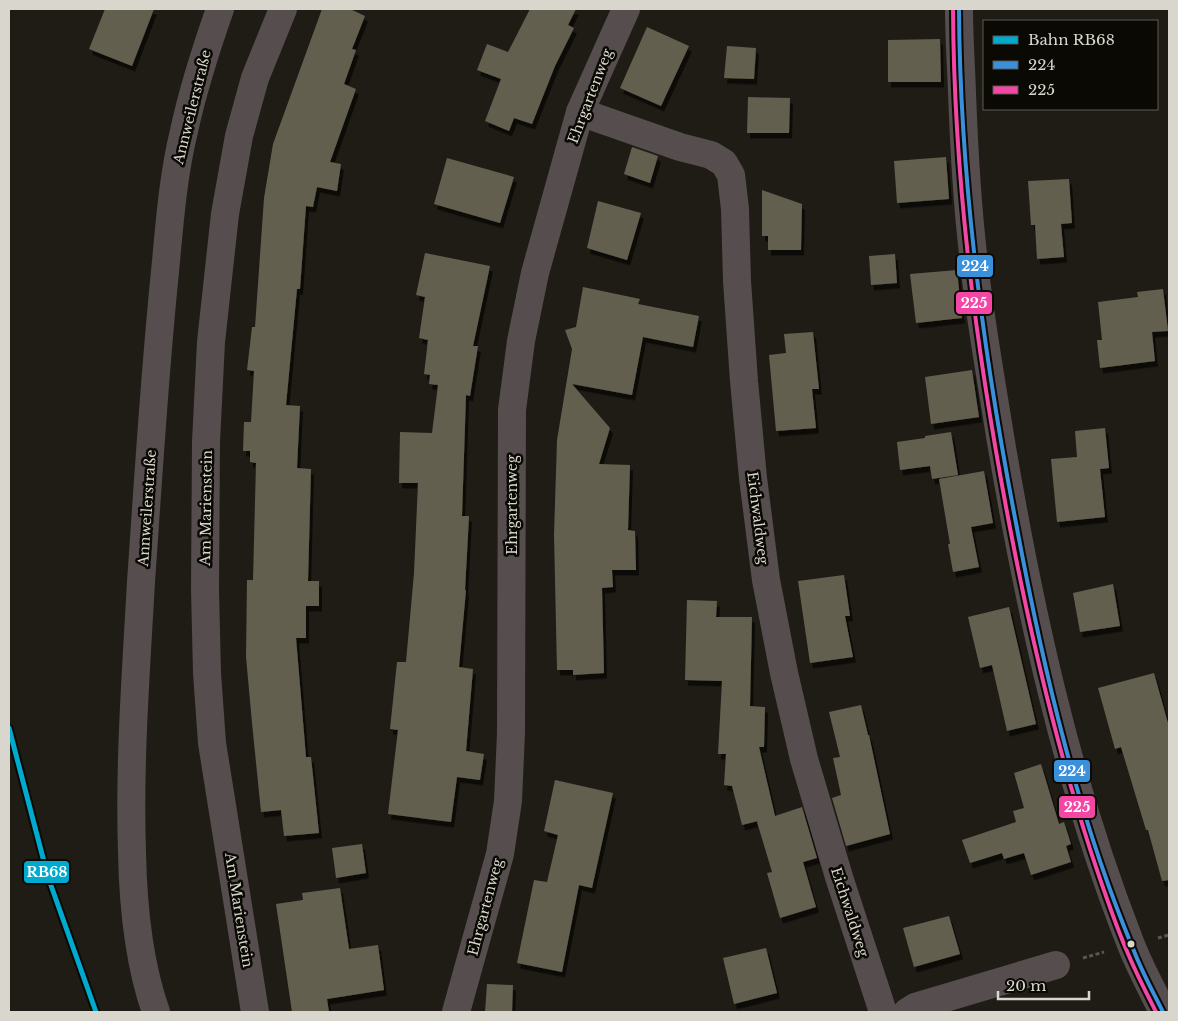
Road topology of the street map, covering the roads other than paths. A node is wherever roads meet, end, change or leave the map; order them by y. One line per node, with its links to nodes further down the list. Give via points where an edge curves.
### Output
1 (220, 9): 7 (street, Annweilerstraße, via 183,133 172,198 143,551 131,750 131,830 133,897 141,956)
2 (283, 9): 8 (street, Am Marienstein, via 255,78 239,136 225,214 206,442 205,599 212,743)
3 (626, 9): 5 (street, Ehrgartenweg)
4 (959, 9): 12 (street, via 964,148 974,262 990,377 1031,602 1056,712 1095,846 1131,945)
5 (580, 112): 9 (street, Ehrgartenweg, via 535,273 520,350 512,410 508,801 500,854); 10 (street, Eichwaldweg, via 711,155 724,163 731,174 744,381 766,580 804,759)
6 (1056, 965): 11 (street)
7 (156, 1012)
8 (255, 1012)
9 (456, 1012)
10 (883, 1012)
11 (907, 1012)
12 (1163, 1012)

